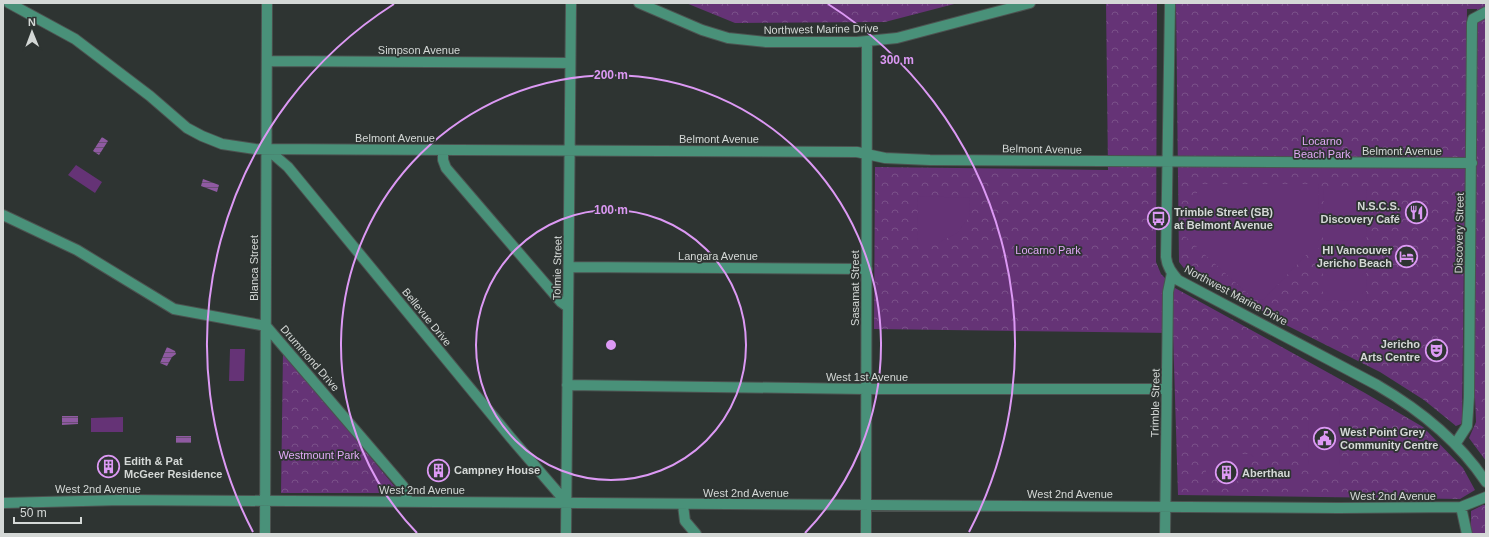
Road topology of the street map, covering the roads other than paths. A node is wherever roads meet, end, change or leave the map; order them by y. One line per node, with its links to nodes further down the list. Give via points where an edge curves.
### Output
1 (9, 3): 11 (street, Belmont Avenue, via 75,39 150,96 187,128 222,144)
2 (268, 3): 9 (street, Blanca Street)
3 (571, 3): 10 (street, Tolmie Street)
4 (639, 3): 8 (street, Northwest Marine Drive, via 702,30 728,38 766,42)
5 (1030, 3): 8 (street, Northwest Marine Drive, via 897,38)
6 (1170, 3): 15 (street, Northwest Marine Drive)
7 (1486, 12): 16 (street, Discovery Street, via 1473,19)
8 (867, 41): 14 (street, Sasamat Street)
9 (267, 61): 10 (street, Simpson Avenue); 11 (street, Blanca Street)
10 (570, 63): 13 (street, Tolmie Street)
11 (267, 149): 12 (street, Belmont Avenue); 22 (street, Blanca Street); 31 (street, Bellevue Drive, via 288,167)
12 (443, 150): 13 (street, Belmont Avenue); 21 (street, via 446,168)
13 (570, 151): 14 (street, Belmont Avenue); 18 (street, Tolmie Street)
14 (867, 154): 15 (street, Belmont Avenue, via 885,158 930,160); 19 (street, Sasamat Street)
15 (1168, 161): 16 (street, Belmont Avenue); 20 (street, Northwest Marine Drive, via 1167,263)
16 (1472, 163): 26 (street, Discovery Street, via 1468,416 1465,430)
17 (3, 215): 22 (street, Drummond Drive, via 77,250 174,309)
18 (569, 267): 19 (street, Langara Avenue); 21 (street, Tolmie Street)
19 (867, 269): 24 (street, Sasamat Street)
20 (1172, 273): 25 (street, Trimble Street, via 1168,292); 26 (street, Northwest Marine Drive, via 1178,280 1391,392)
21 (568, 307): 23 (street, Tolmie Street)
22 (266, 326): 29 (street, Blanca Street); 30 (street, Drummond Drive, via 403,486)
23 (568, 385): 24 (street, West 1st Avenue); 31 (street, Tolmie Street)
24 (866, 389): 25 (street, West 1st Avenue); 34 (street, Sasamat Street)
25 (1167, 389): 35 (street, Trimble Street)
26 (1456, 443): 27 (street, Northwest Marine Drive)
27 (1486, 482)
28 (1486, 497): 36 (street, West 2nd Avenue)
29 (265, 502): 30 (street, West 2nd Avenue); 32 (street, West 2nd Avenue, via 122,500); 37 (street, Blanca Street)
30 (407, 502): 31 (street, West 2nd Avenue)
31 (566, 502): 33 (street, West 2nd Avenue); 38 (street, Tolmie Street)
32 (3, 504)
33 (683, 505): 34 (street, West 2nd Avenue); 39 (street, via 685,521)
34 (866, 505): 35 (street, West 2nd Avenue); 40 (street, Sasamat Street)
35 (1166, 507): 36 (street, West 2nd Avenue); 41 (street, Trimble Street)
36 (1461, 507): 42 (street)
37 (265, 534)
38 (566, 534)
39 (696, 534)
40 (866, 534)
41 (1165, 534)
42 (1467, 534)

